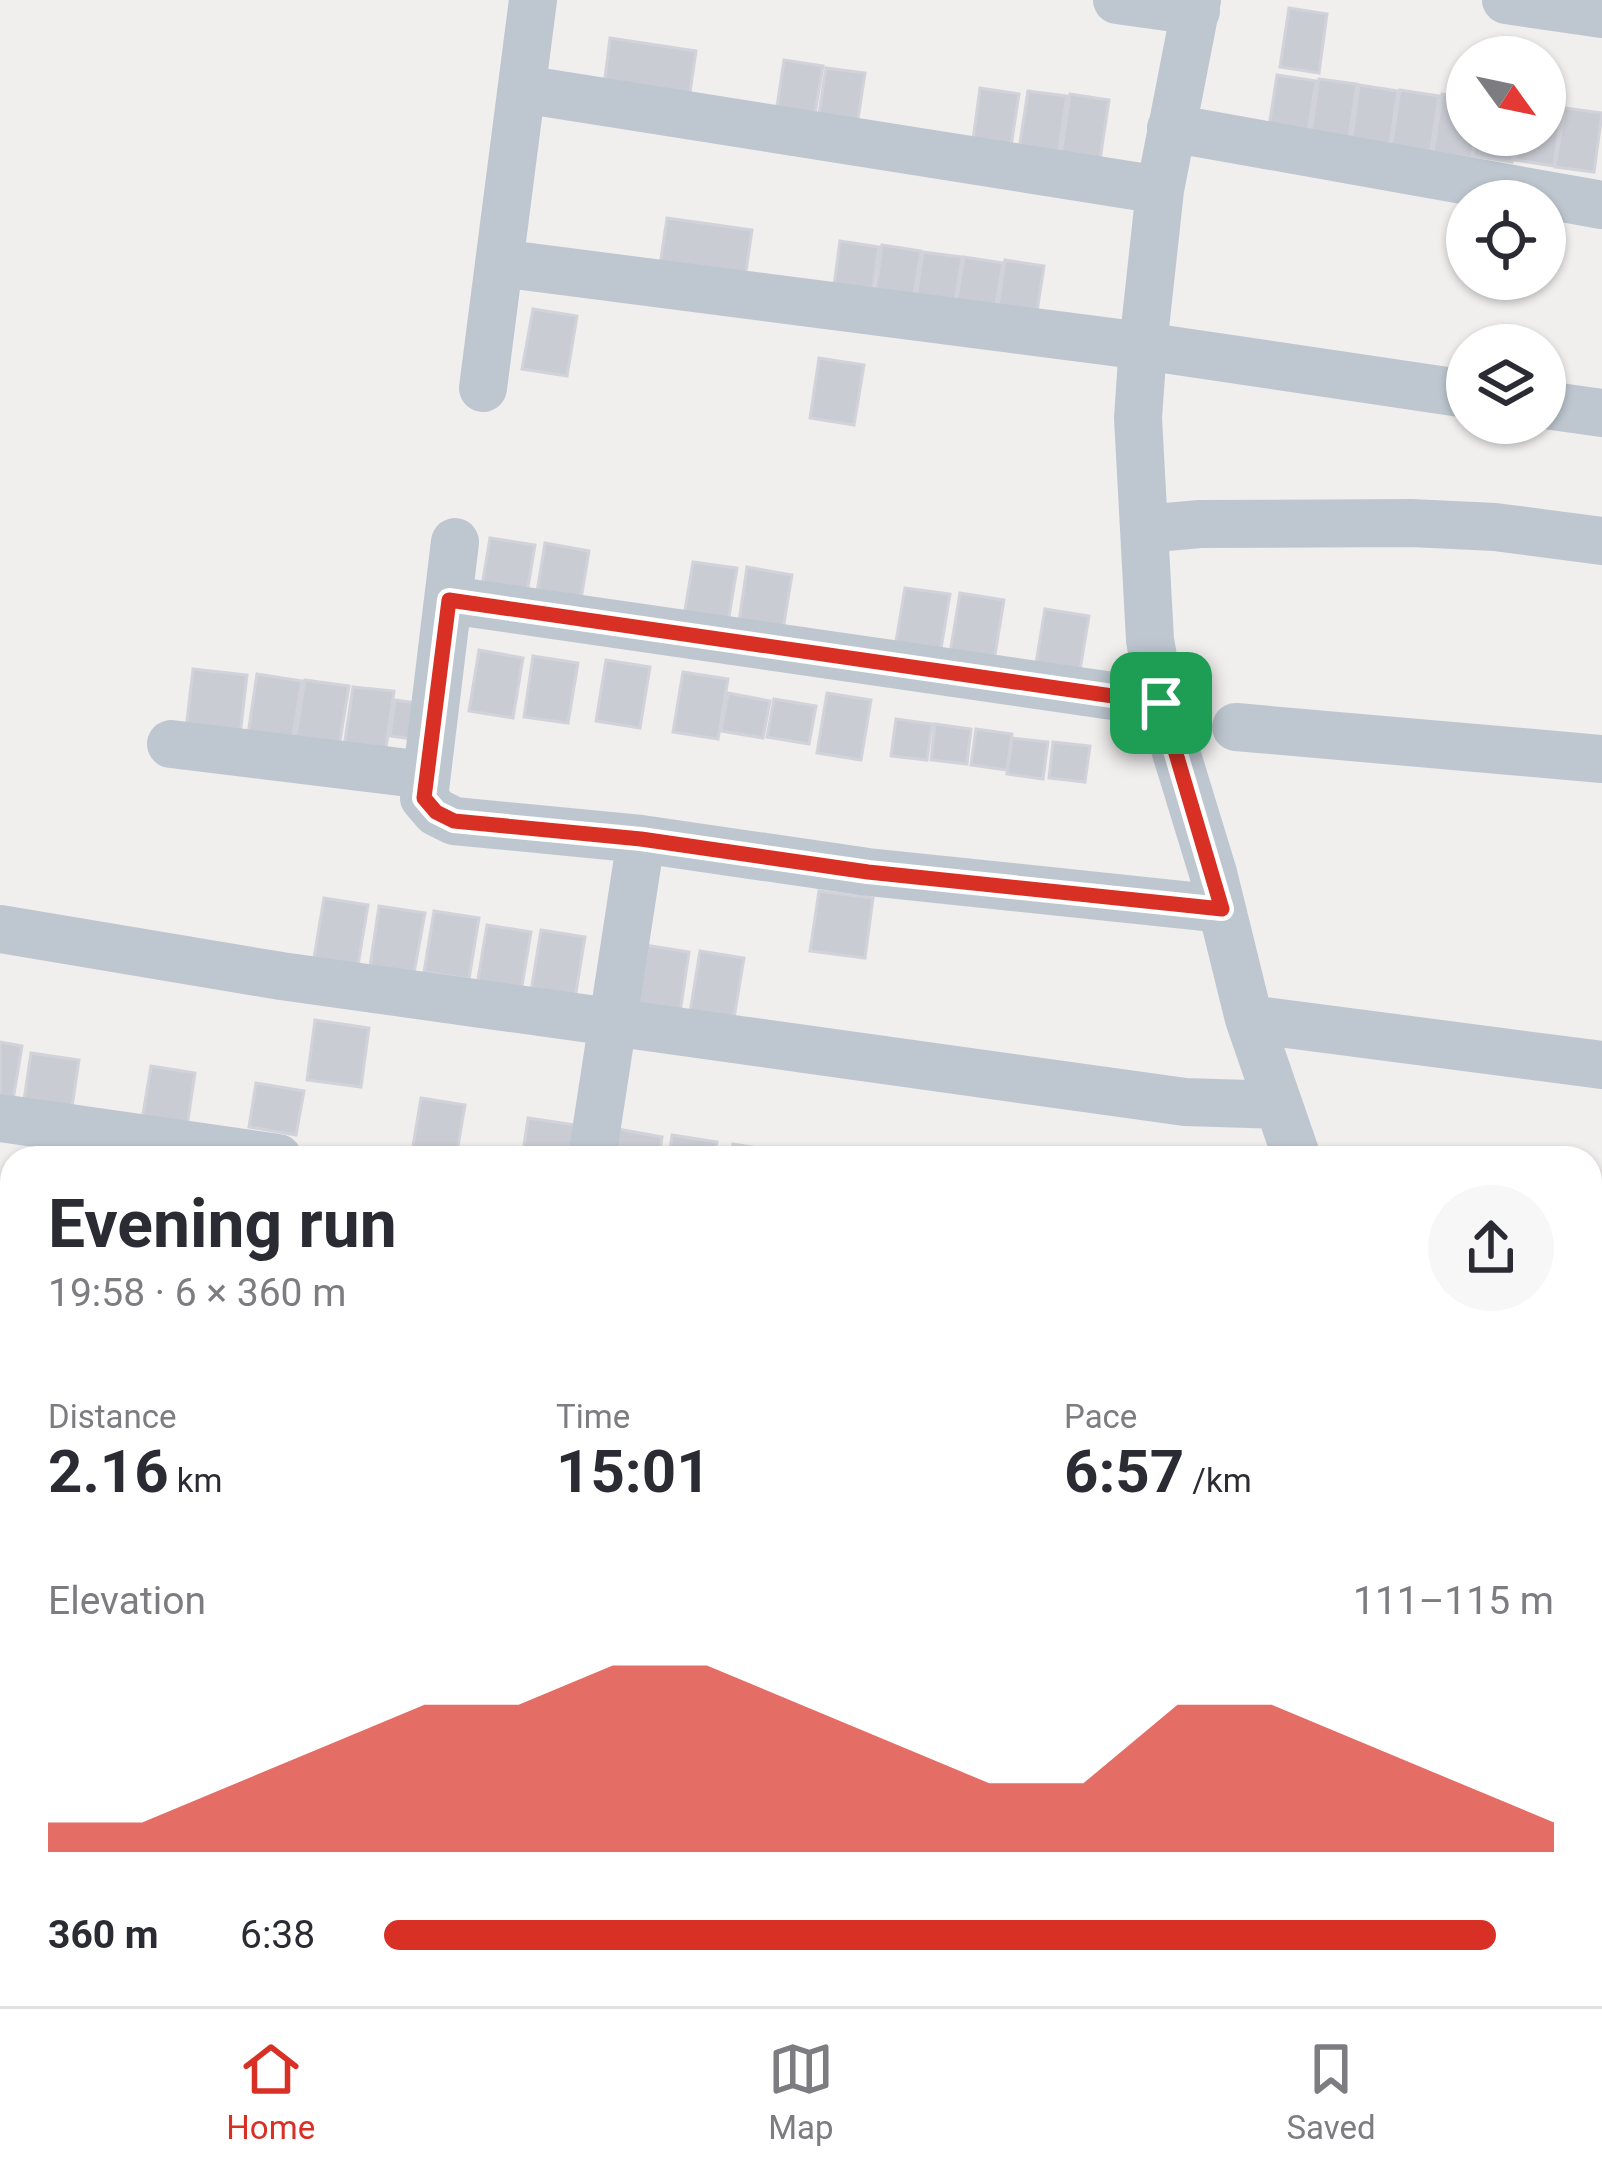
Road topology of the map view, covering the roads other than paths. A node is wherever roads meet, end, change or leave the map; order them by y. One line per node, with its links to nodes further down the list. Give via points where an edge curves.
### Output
1 (533, 0): 6 (lane)
2 (1117, 0): 4 (lane)
3 (1506, 0): 5 (lane)
4 (1196, 6): 7 (lane)
5 (1602, 14)
6 (522, 89): 8 (lane); 10 (lane)
7 (1171, 128): 8 (lane); 9 (lane)
8 (1160, 190): 11 (lane)
9 (1602, 205)
10 (499, 263): 11 (lane); 12 (lane)
11 (1143, 346): 13 (lane); 16 (lane)
12 (483, 388)
13 (1446, 391)
14 (1566, 408): 15 (lane)
15 (1602, 413)
16 (1144, 529): 17 (lane, via 1411,523); 20 (lane)
17 (1602, 541)
18 (455, 542): 19 (lane)
19 (449, 600): 20 (lane); 24 (lane)
20 (1161, 703): 26 (lane)
21 (1236, 727): 23 (lane)
22 (171, 744): 24 (lane)
23 (1602, 759)
24 (425, 776): 25 (lane, via 424,798 454,821)
25 (641, 839): 26 (lane); 29 (lane)
26 (1222, 909): 28 (lane)
27 (0, 929): 29 (lane)
28 (1250, 1019): 30 (lane); 31 (lane)
29 (616, 1020): 31 (lane, via 1185,1102); 34 (lane)
30 (1602, 1065)
31 (1277, 1105): 35 (lane)
32 (0, 1118): 33 (lane)
33 (195, 1146)
34 (594, 1146)
35 (1292, 1146)

